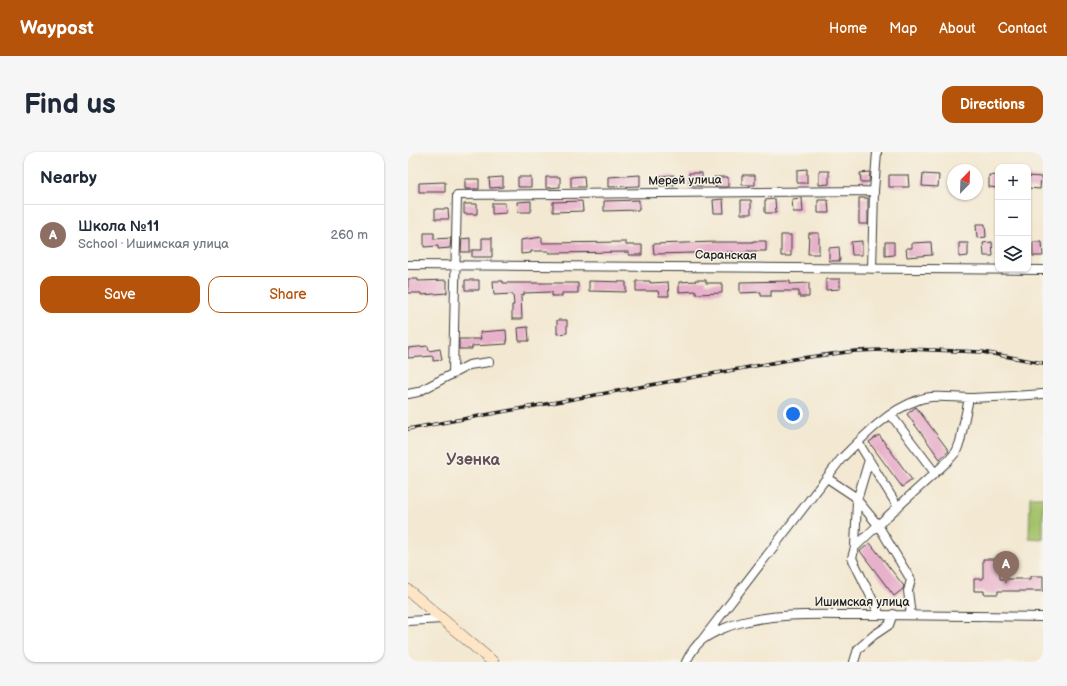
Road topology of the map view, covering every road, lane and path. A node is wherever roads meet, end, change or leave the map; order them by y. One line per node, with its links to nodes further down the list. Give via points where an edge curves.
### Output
1 (877, 152): 2 (street)
2 (874, 191): 4 (street, Мерей улица, via 457,195); 5 (street)
3 (408, 265): 4 (street, Саранская)
4 (456, 265): 5 (street, Саранская); 8 (street)
5 (872, 269): 6 (street, Саранская)
6 (1043, 270)
7 (489, 362): 8 (street, via 469,366)
8 (453, 374): 9 (street, via 418,392)
9 (408, 394)
10 (1043, 394): 11 (street)
11 (969, 398): 12 (street, via 919,399); 15 (street, via 959,447)
12 (891, 415): 13 (street); 15 (street)
13 (858, 442): 14 (street); 16 (street)
14 (869, 460): 17 (street); 18 (street)
15 (935, 473): 18 (street)
16 (827, 478): 17 (street); 28 (street)
17 (857, 500): 19 (street); 20 (street)
18 (898, 507): 19 (street)
19 (878, 526): 20 (street); 23 (street, via 911,580 908,591)
20 (855, 547): 24 (street, via 852,558)
21 (408, 590): 26 (street)
22 (893, 614): 23 (street, Ишимская улица); 24 (street, Ишимская улица); 31 (street, via 889,625 858,649)
23 (911, 614): 25 (street, Ишимская улица)
24 (880, 615): 28 (street, Ишимская улица, via 777,616 743,622)
25 (1043, 617)
26 (442, 619): 27 (street); 29 (street)
27 (408, 620)
28 (702, 640): 30 (street, Ишимская улица)
29 (493, 662)
30 (686, 662)
31 (854, 662)

